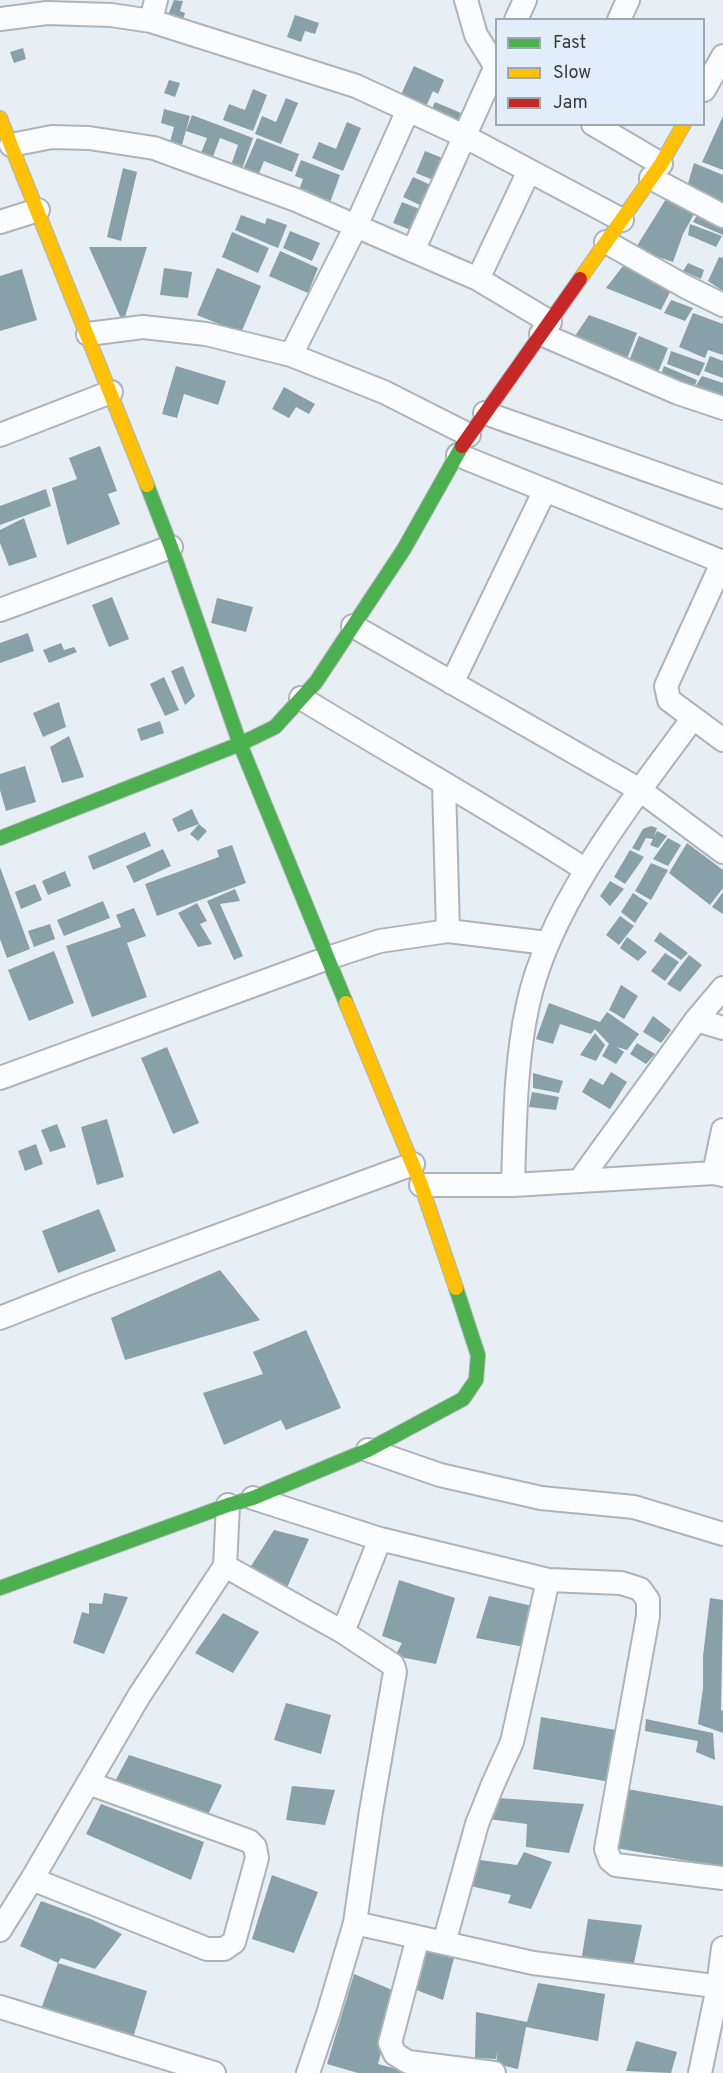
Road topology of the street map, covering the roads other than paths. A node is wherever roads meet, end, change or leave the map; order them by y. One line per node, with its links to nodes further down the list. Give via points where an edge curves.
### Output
1 (466, 0): 8 (street, via 476,35)
2 (525, 0): 5 (street)
3 (628, 0): 6 (street)
4 (154, 10): 7 (street, via 111,15 47,13); 10 (street, via 356,86)
5 (517, 18)
6 (620, 18)
7 (0, 19)
8 (495, 65)
9 (495, 69): 14 (street)
10 (408, 110): 14 (street); 22 (street)
11 (0, 118): 15 (street)
12 (596, 126): 17 (street)
13 (683, 126): 17 (street)
14 (464, 136): 16 (street); 24 (street)
15 (11, 145): 18 (street); 22 (street, via 52,137 154,148)
16 (529, 171): 20 (street); 25 (street)
17 (656, 171): 19 (street); 20 (street)
18 (38, 210): 21 (street); 28 (street)
19 (723, 216)
20 (622, 220): 23 (street)
21 (0, 222)
22 (356, 226): 24 (street); 29 (street)
23 (606, 242): 26 (street); 27 (street)
24 (413, 251): 25 (street)
25 (478, 279): 27 (street)
26 (723, 305)
27 (546, 328): 31 (street, via 678,393); 32 (street)
28 (88, 334): 29 (street, via 154,328 206,334); 30 (street)
29 (291, 355): 34 (street, via 384,392)
30 (111, 392): 33 (street); 38 (street)
31 (723, 408)
32 (485, 413): 34 (street); 37 (street)
33 (0, 435)
34 (469, 435): 35 (street)
35 (458, 456): 36 (street); 41 (street)
36 (545, 490): 39 (street); 42 (street)
37 (723, 497)
38 (171, 548): 40 (street); 46 (street)
39 (723, 562): 44 (street, via 666,686 669,700)
40 (0, 610)
41 (353, 626): 42 (street); 43 (street)
42 (452, 683): 48 (street)
43 (301, 698): 46 (street, via 275,727); 47 (street)
44 (693, 717): 45 (street); 48 (street)
45 (723, 740)
46 (240, 744): 49 (street); 54 (street)
47 (444, 784): 51 (street); 52 (street)
48 (640, 790): 50 (street); 51 (street)
49 (0, 838)
50 (723, 852)
51 (586, 870): 53 (street)
52 (448, 931): 53 (street); 54 (street, via 380,941)
53 (547, 943): 64 (street, via 528,1003 515,1087)
54 (328, 958): 58 (street); 60 (street)
55 (723, 988): 56 (street)
56 (696, 1020): 57 (street); 62 (street)
57 (723, 1028)
58 (0, 1078)
59 (723, 1130): 61 (street)
60 (413, 1164): 63 (street); 65 (street)
61 (718, 1174): 62 (street)
62 (580, 1180): 64 (street)
63 (421, 1185): 64 (street); 66 (street, via 478,1355 476,1380 463,1399)
64 (513, 1185)
65 (0, 1318)
66 (368, 1450): 67 (street); 69 (street, via 440,1475 541,1498 634,1507)
67 (253, 1498): 68 (street); 70 (street)
68 (228, 1504): 71 (street); 73 (street)
69 (723, 1534)
70 (380, 1539): 72 (street); 74 (street)
71 (225, 1566): 74 (street); 75 (street, via 139,1696)
72 (548, 1580): 76 (street, via 621,1583 640,1589 648,1600 606,1849 610,1860 616,1865); 81 (street, via 512,1742 477,1824)
73 (0, 1588)
74 (343, 1632): 78 (street, via 393,1665 395,1672)
75 (88, 1783): 77 (street); 77 (street, via 249,1841 255,1847 256,1858 234,1941 224,1949 207,1949)
76 (723, 1878)
77 (32, 1879): 79 (street)
78 (355, 1923): 80 (street); 86 (street)
79 (0, 1930)
80 (418, 1937): 81 (street); 87 (street, via 390,2043 395,2054 408,2062)
81 (444, 1943): 83 (street, via 533,1963)
82 (723, 1948): 83 (street)
83 (721, 1987): 88 (street)
84 (0, 2007): 85 (street)
85 (214, 2073)
86 (308, 2073)
87 (494, 2073)
88 (700, 2073)

